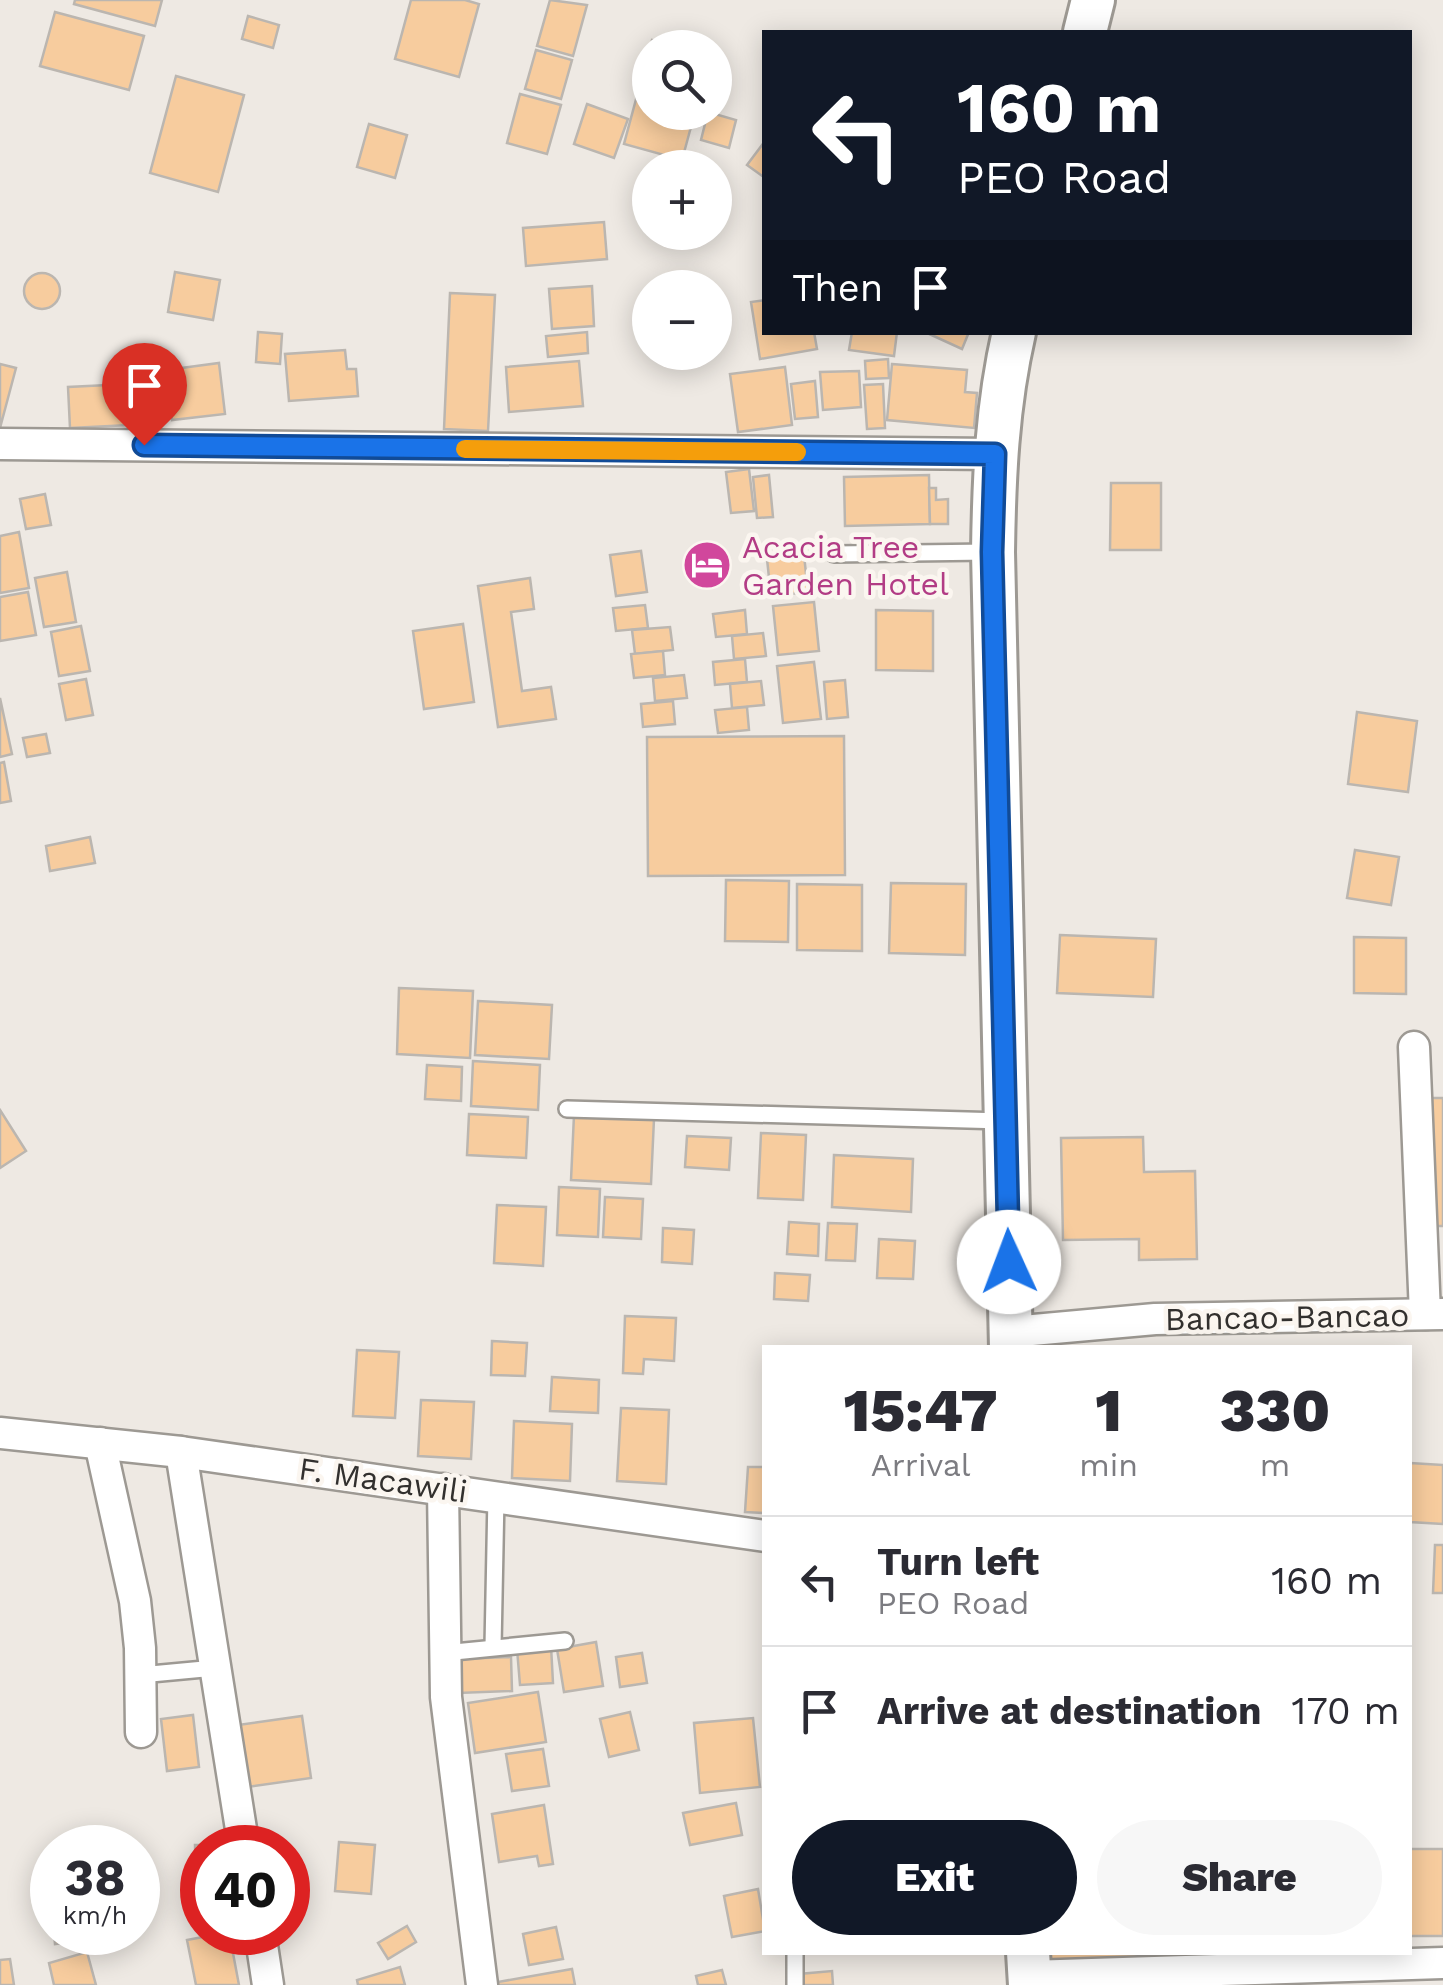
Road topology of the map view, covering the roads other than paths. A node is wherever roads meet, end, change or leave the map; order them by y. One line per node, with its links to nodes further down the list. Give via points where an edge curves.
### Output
1 (1093, 0): 2 (street)
2 (1086, 30)
3 (1013, 335): 5 (street)
4 (0, 444): 5 (street)
5 (995, 454): 6 (street)
6 (992, 552): 7 (lane); 10 (street)
7 (834, 554)
8 (1414, 1047): 11 (street)
9 (567, 1109): 10 (lane)
10 (1005, 1121): 12 (street)
11 (1434, 1314): 12 (street, Bancao-Bancao, via 1156,1319)
12 (1011, 1340)
13 (0, 1433): 14 (street, F. Macawili)
14 (100, 1443): 15 (street, F. Macawili); 23 (street, via 135,1601)
15 (181, 1452): 16 (street, F. Macawili); 22 (street)
16 (442, 1489): 17 (street, F. Macawili); 21 (street)
17 (496, 1496): 18 (street, F. Macawili); 20 (lane)
18 (762, 1536)
19 (565, 1641): 20 (lane)
20 (493, 1647): 21 (lane)
21 (444, 1653): 31 (street)
22 (215, 1668): 23 (lane); 25 (street)
23 (140, 1675): 24 (street)
24 (140, 1732)
25 (240, 1825)
26 (263, 1955): 30 (street)
27 (794, 1955): 32 (lane)
28 (1443, 1963): 29 (street)
29 (1029, 1971)
30 (268, 1985)
31 (482, 1985)
32 (795, 1985)

